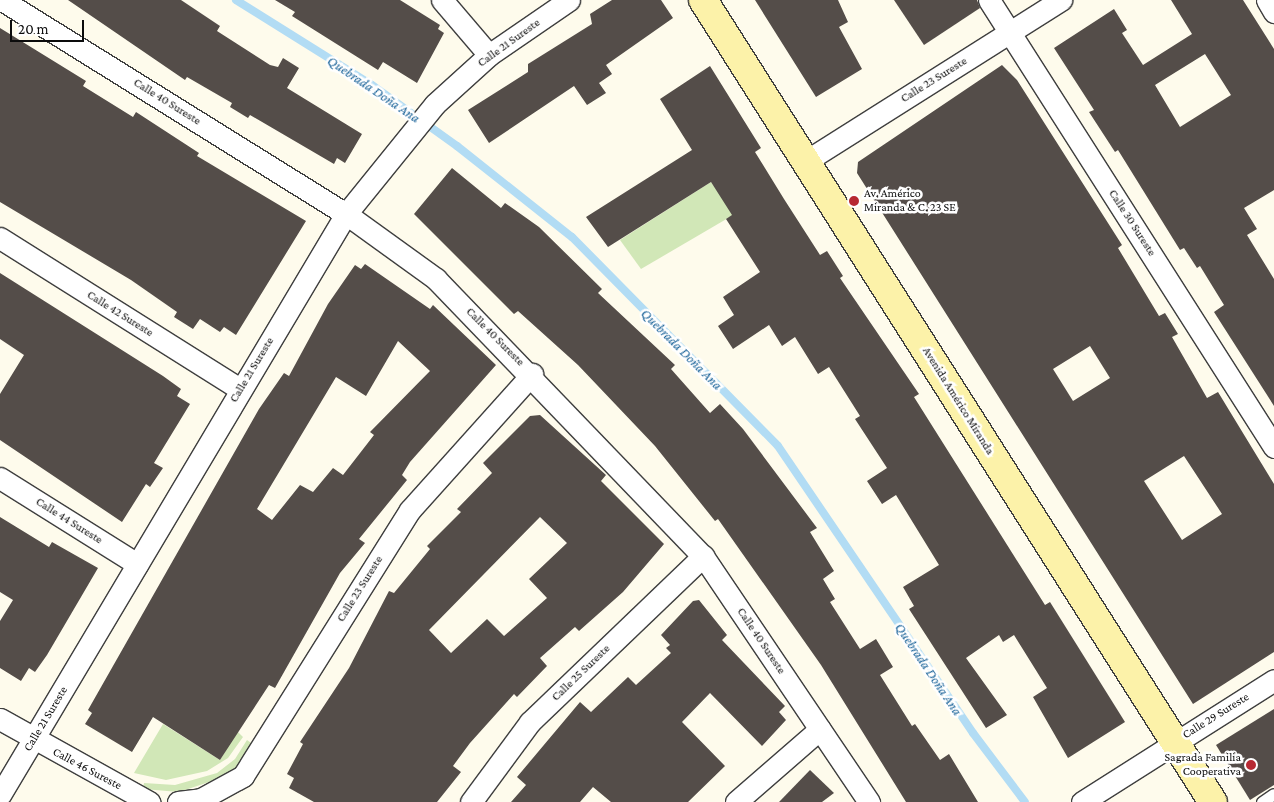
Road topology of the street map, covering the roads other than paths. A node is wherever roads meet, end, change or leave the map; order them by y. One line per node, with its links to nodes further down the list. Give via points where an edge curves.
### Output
1 (2, 0): 12 (street, Calle 40 Sureste)
2 (442, 0): 10 (street)
3 (569, 0): 10 (street, Calle 21 Sureste)
4 (703, 0): 11 (street, Avenida Américo Miranda)
5 (989, 0): 9 (street, Calle 30 Sureste)
6 (1061, 0): 9 (street, Calle 23 Sureste)
7 (1267, 0): 8 (street)
8 (1274, 12)
9 (1010, 32): 11 (street, Calle 23 Sureste); 16 (street, Calle 30 Sureste)
10 (489, 55): 12 (street, Calle 21 Sureste, via 435,104)
11 (806, 161): 24 (street, Avenida Américo Miranda)
12 (346, 214): 14 (street, Calle 40 Sureste, via 436,279); 15 (street, Calle 21 Sureste)
13 (0, 238): 15 (street, Calle 42 Sureste)
14 (532, 374): 18 (street, Calle 40 Sureste); 27 (street, Calle 23 Sureste, via 410,510 243,776)
15 (240, 389): 19 (street, Calle 21 Sureste)
16 (1274, 446)
17 (0, 478): 19 (street, Calle 44 Sureste)
18 (703, 556): 22 (street, Calle 40 Sureste); 29 (street, Calle 25 Sureste, via 530,722)
19 (137, 564): 23 (street, Calle 21 Sureste)
20 (1274, 680): 24 (street, Calle 29 Sureste)
21 (0, 719): 23 (street, Calle 46 Sureste)
22 (820, 729): 30 (street); 31 (street, Calle 40 Sureste)
23 (33, 740): 26 (street, Calle 21 Sureste); 28 (street, Calle 46 Sureste)
24 (1174, 742): 32 (street, Calle 29 Sureste); 33 (street, Avenida Américo Miranda)
25 (1274, 794): 34 (lane)
26 (0, 795)
27 (186, 801)
28 (149, 802)
29 (472, 802)
30 (736, 802)
31 (869, 802)
32 (1082, 802)
33 (1213, 802)
34 (1262, 802)

